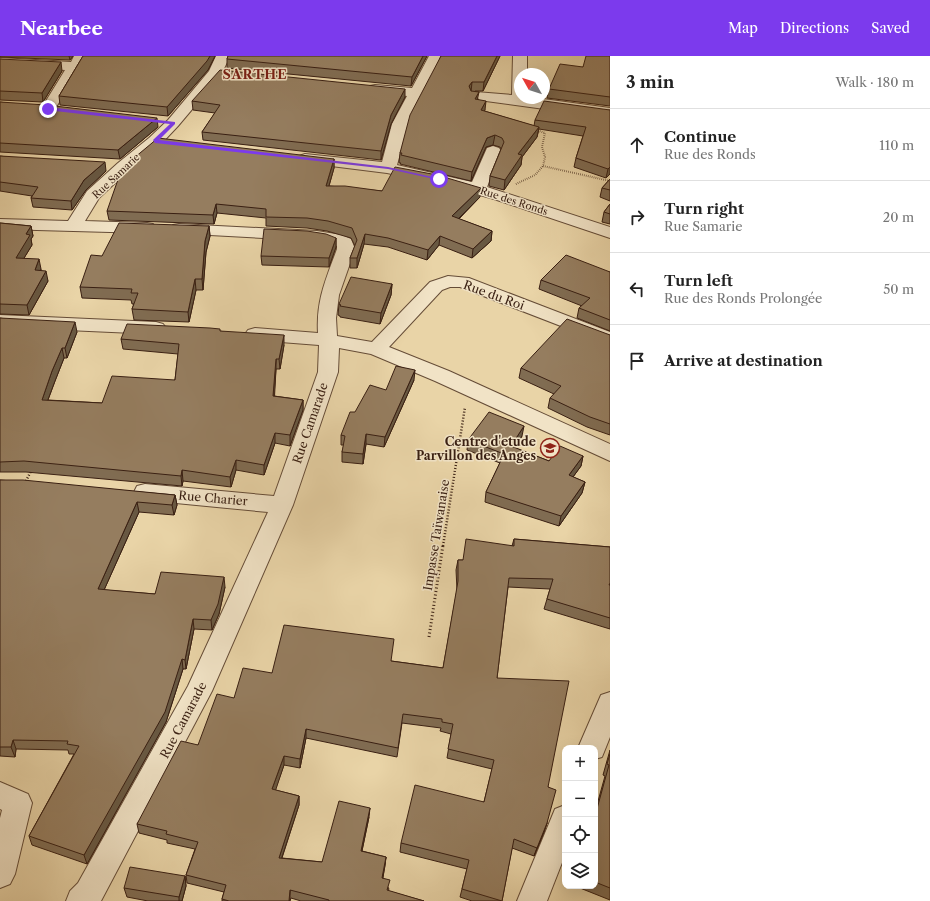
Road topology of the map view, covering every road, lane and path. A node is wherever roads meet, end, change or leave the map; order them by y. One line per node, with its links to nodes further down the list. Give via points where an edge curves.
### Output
1 (223, 56): 7 (street, Rue Samarie)
2 (520, 56): 6 (street)
3 (430, 57): 10 (street)
4 (78, 61): 5 (street); 16 (street)
5 (0, 62)
6 (520, 68)
7 (216, 72): 8 (street); 20 (street, Rue Samarie)
8 (231, 74)
9 (363, 87): 10 (street)
10 (418, 93): 26 (street, via 400,124)
11 (476, 96): 12 (street)
12 (514, 100)
13 (519, 104): 25 (path, via 520,125 545,133 542,147 546,157)
14 (547, 104): 18 (street)
15 (32, 108): 16 (street)
16 (48, 109): 17 (street)
17 (63, 111)
18 (610, 113)
19 (157, 122): 20 (street)
20 (173, 123): 24 (street, Rue Samarie, via 163,142)
21 (493, 151): 28 (street)
22 (287, 156): 26 (street, Rue des Ronds)
23 (101, 164): 24 (street)
24 (124, 166): 31 (street, Rue Samarie, via 93,195)
25 (543, 166): 27 (path); 29 (path, via 535,175 517,182)
26 (388, 168): 28 (street, Rue des Ronds)
27 (610, 181)
28 (478, 189): 29 (street, Rue des Ronds)
29 (505, 196): 32 (street, Rue des Ronds)
30 (0, 224): 31 (street, Rue Camarade)
31 (74, 225): 37 (street, Rue Camarade, via 249,232 336,239 345,243 346,249 328,298)
32 (610, 233)
33 (0, 321): 34 (street)
34 (172, 329)
35 (235, 333): 37 (street)
36 (610, 338): 38 (street, Rue du Roi, via 463,282 448,281 436,286)
37 (328, 340): 38 (street); 44 (street, Rue Camarade, via 328,372)
38 (376, 349): 39 (street)
39 (468, 388): 40 (street); 45 (path, Impasse Taïwanaise)
40 (610, 453)
41 (35, 464): 42 (path)
42 (26, 482)
43 (127, 491): 44 (street, Rue Charier)
44 (282, 504): 51 (street, Rue Camarade, via 199,691 89,893)
45 (429, 637)
46 (610, 702): 47 (street)
47 (593, 745)
48 (0, 795): 50 (street, via 18,803)
49 (562, 826): 52 (street)
50 (0, 874)
51 (81, 901)
52 (532, 901)

